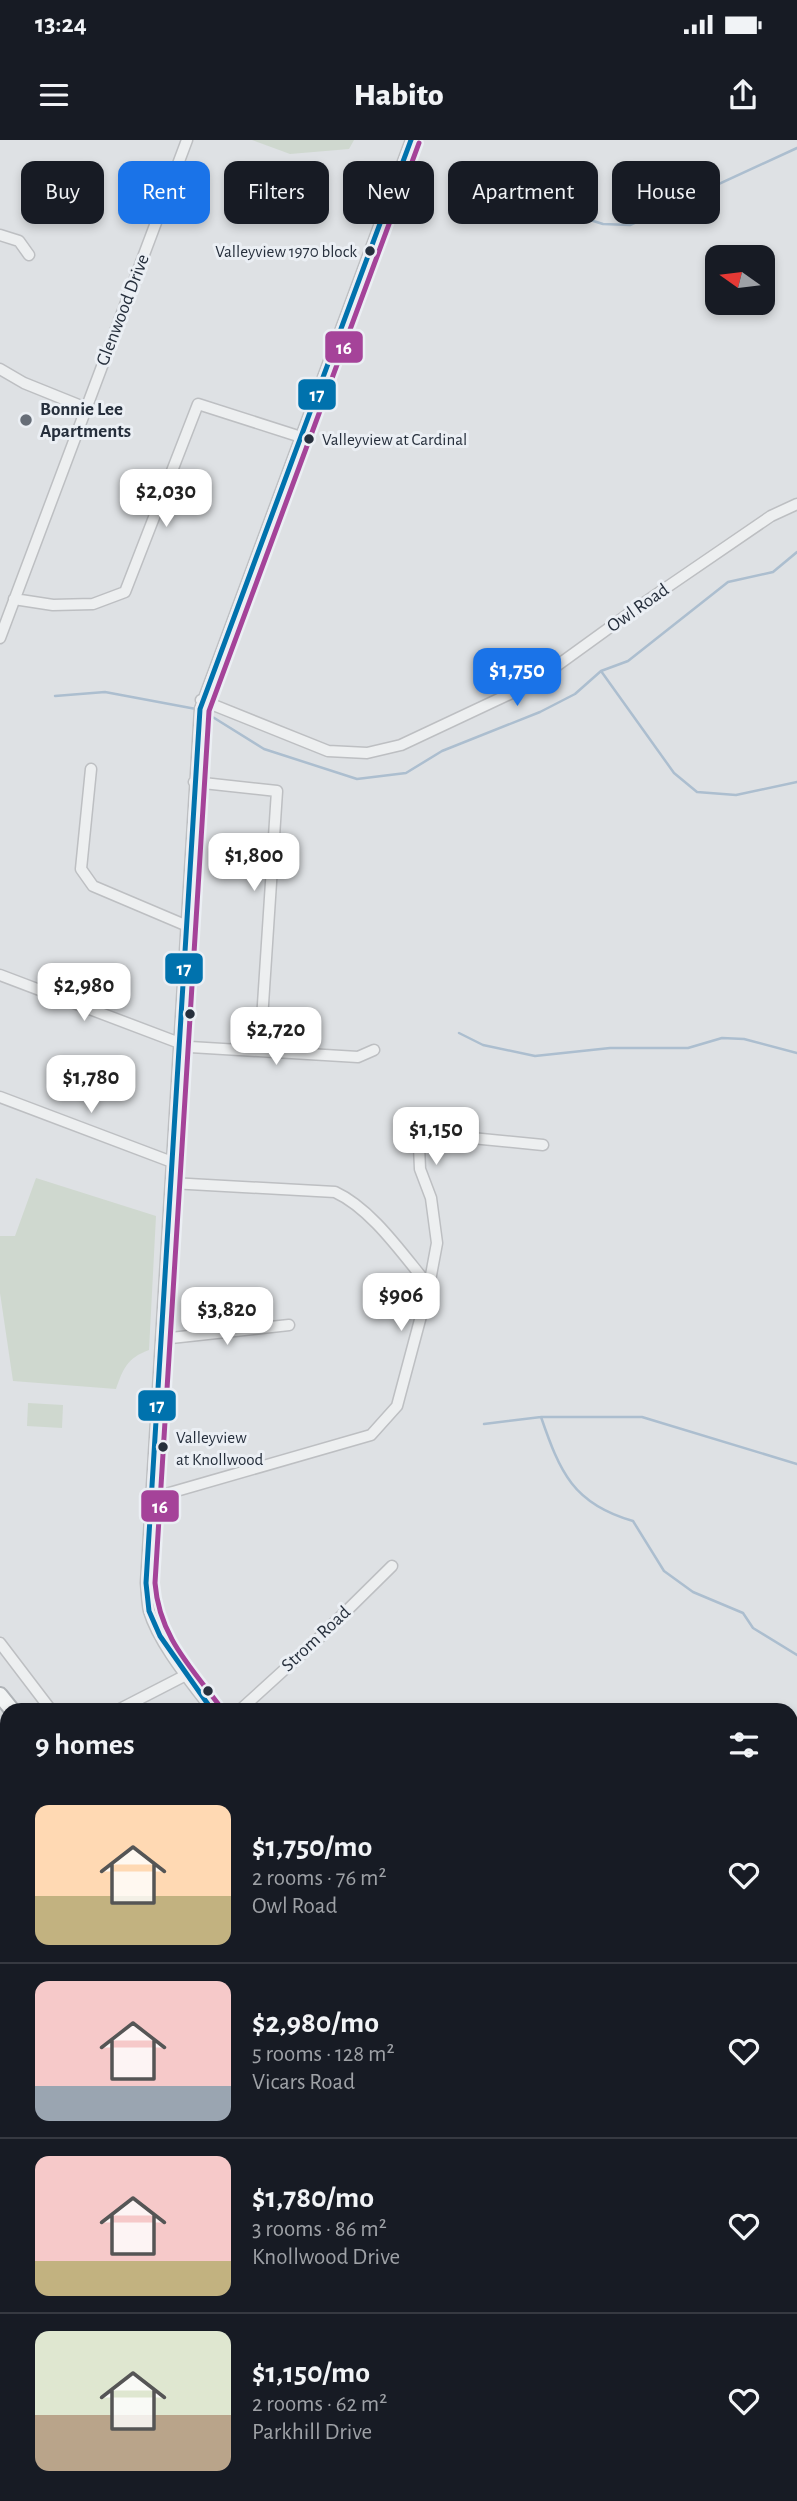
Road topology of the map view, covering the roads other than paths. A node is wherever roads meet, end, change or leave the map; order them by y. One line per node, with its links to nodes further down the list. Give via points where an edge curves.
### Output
1 (187, 140): 6 (street, Glenwood Drive)
2 (411, 140): 7 (street)
3 (0, 234): 4 (street, via 19,241)
4 (29, 255)
5 (0, 369): 6 (street)
6 (86, 408): 9 (street, Glenwood Drive)
7 (300, 437): 9 (street, via 198,404 125,592 93,604 53,605); 11 (street)
8 (797, 504): 11 (street, Owl Road, via 771,516 533,683 401,745 367,753 328,751)
9 (14, 599): 10 (street, Glenwood Drive)
10 (0, 638)
11 (201, 700): 13 (street)
12 (91, 769): 14 (street, via 81,869 93,886)
13 (194, 782): 14 (street); 17 (street, via 276,791)
14 (185, 925): 16 (street)
15 (0, 975): 16 (street)
16 (178, 1041): 17 (street, via 190,1046); 21 (street)
17 (260, 1050): 18 (street, via 358,1057)
18 (374, 1050)
19 (0, 1097): 21 (street)
20 (543, 1146): 23 (street, via 431,1134 423,1137 420,1169 431,1198 437,1243)
21 (172, 1162): 22 (street)
22 (171, 1183): 23 (street, via 335,1192 351,1199); 25 (street)
23 (429, 1286): 26 (street, via 397,1406 371,1435)
24 (289, 1325): 25 (street)
25 (162, 1339): 26 (street)
26 (152, 1498): 29 (street, via 145,1583 149,1610)
27 (392, 1566): 33 (street, Strom Road)
28 (0, 1643): 30 (street)
29 (186, 1675): 31 (street); 32 (street)
30 (46, 1703)
31 (132, 1703)
32 (207, 1703)
33 (248, 1703)

